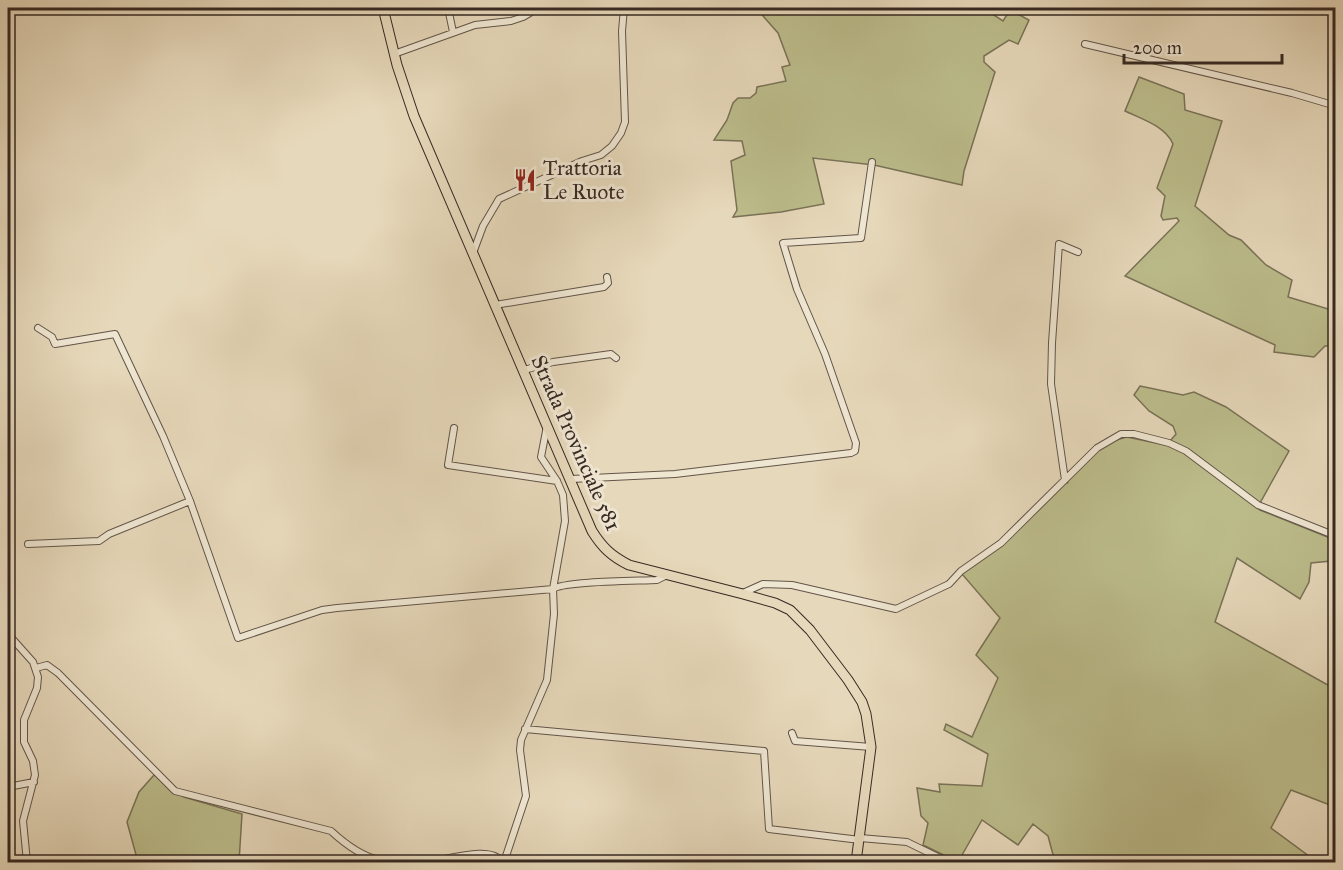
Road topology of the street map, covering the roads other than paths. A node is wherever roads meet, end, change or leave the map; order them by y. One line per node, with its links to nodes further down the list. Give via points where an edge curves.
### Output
1 (383, 8): 9 (main road, Strada Provinciale 581)
2 (447, 8): 7 (street)
3 (530, 8): 7 (street, via 530,13 523,17)
4 (624, 8): 13 (street, via 625,122 621,133 601,155 499,199 483,226)
5 (1329, 8): 6 (street)
6 (1335, 27)
7 (453, 32): 9 (street)
8 (1085, 44): 10 (street)
9 (394, 54): 13 (main road, Strada Provinciale 581, via 414,116)
10 (1335, 106)
11 (872, 162): 21 (street, via 861,238 783,243 856,442 855,451 675,474)
12 (1078, 252): 22 (street, via 1059,244 1052,343 1052,393)
13 (474, 254): 15 (main road, Strada Provinciale 581)
14 (607, 277): 15 (street, via 604,287)
15 (495, 305): 18 (main road, Strada Provinciale 581)
16 (38, 328): 24 (street, via 52,337 55,344 115,334)
17 (616, 358): 18 (street, via 611,354)
18 (524, 370): 19 (main road, Strada Provinciale 581)
19 (547, 426): 21 (main road, Strada Provinciale 581); 23 (street, via 542,457)
20 (454, 429): 23 (street, via 448,465)
21 (571, 480): 27 (main road, Strada Provinciale 581, via 592,531 603,547 629,565)
22 (1065, 480): 25 (street, via 1109,439 1121,434 1156,438 1186,451 1258,506); 29 (street, via 1001,543 949,584 896,609 792,585 763,584)
23 (557, 481): 28 (street, via 565,511)
24 (190, 501): 26 (street, via 99,541); 28 (street, via 238,638 322,610)
25 (1335, 536)
26 (28, 544)
27 (665, 576): 28 (street, via 657,580); 29 (main road, Strada Provinciale 581)
28 (554, 589): 32 (street, via 547,680)
29 (743, 594): 34 (main road, Strada Provinciale 581, via 790,610 810,630 862,702)
30 (8, 634): 31 (street)
31 (36, 668): 35 (street, via 37,688 24,720 24,742 33,761); 39 (street, via 47,665 58,673 175,791 331,831 347,846 378,860 425,862 478,854 494,855)
32 (525, 729): 37 (street, via 764,751 769,829); 39 (street, via 520,750 526,796)
33 (792, 734): 34 (street, via 795,741)
34 (871, 747): 37 (main road, Strada Provinciale 581)
35 (34, 782): 36 (street); 38 (street, via 23,821)
36 (8, 787)
37 (860, 839): 40 (main road, Strada Provinciale 581); 41 (street, via 907,842)
38 (27, 862)
39 (503, 862)
40 (856, 862)
41 (948, 862)

